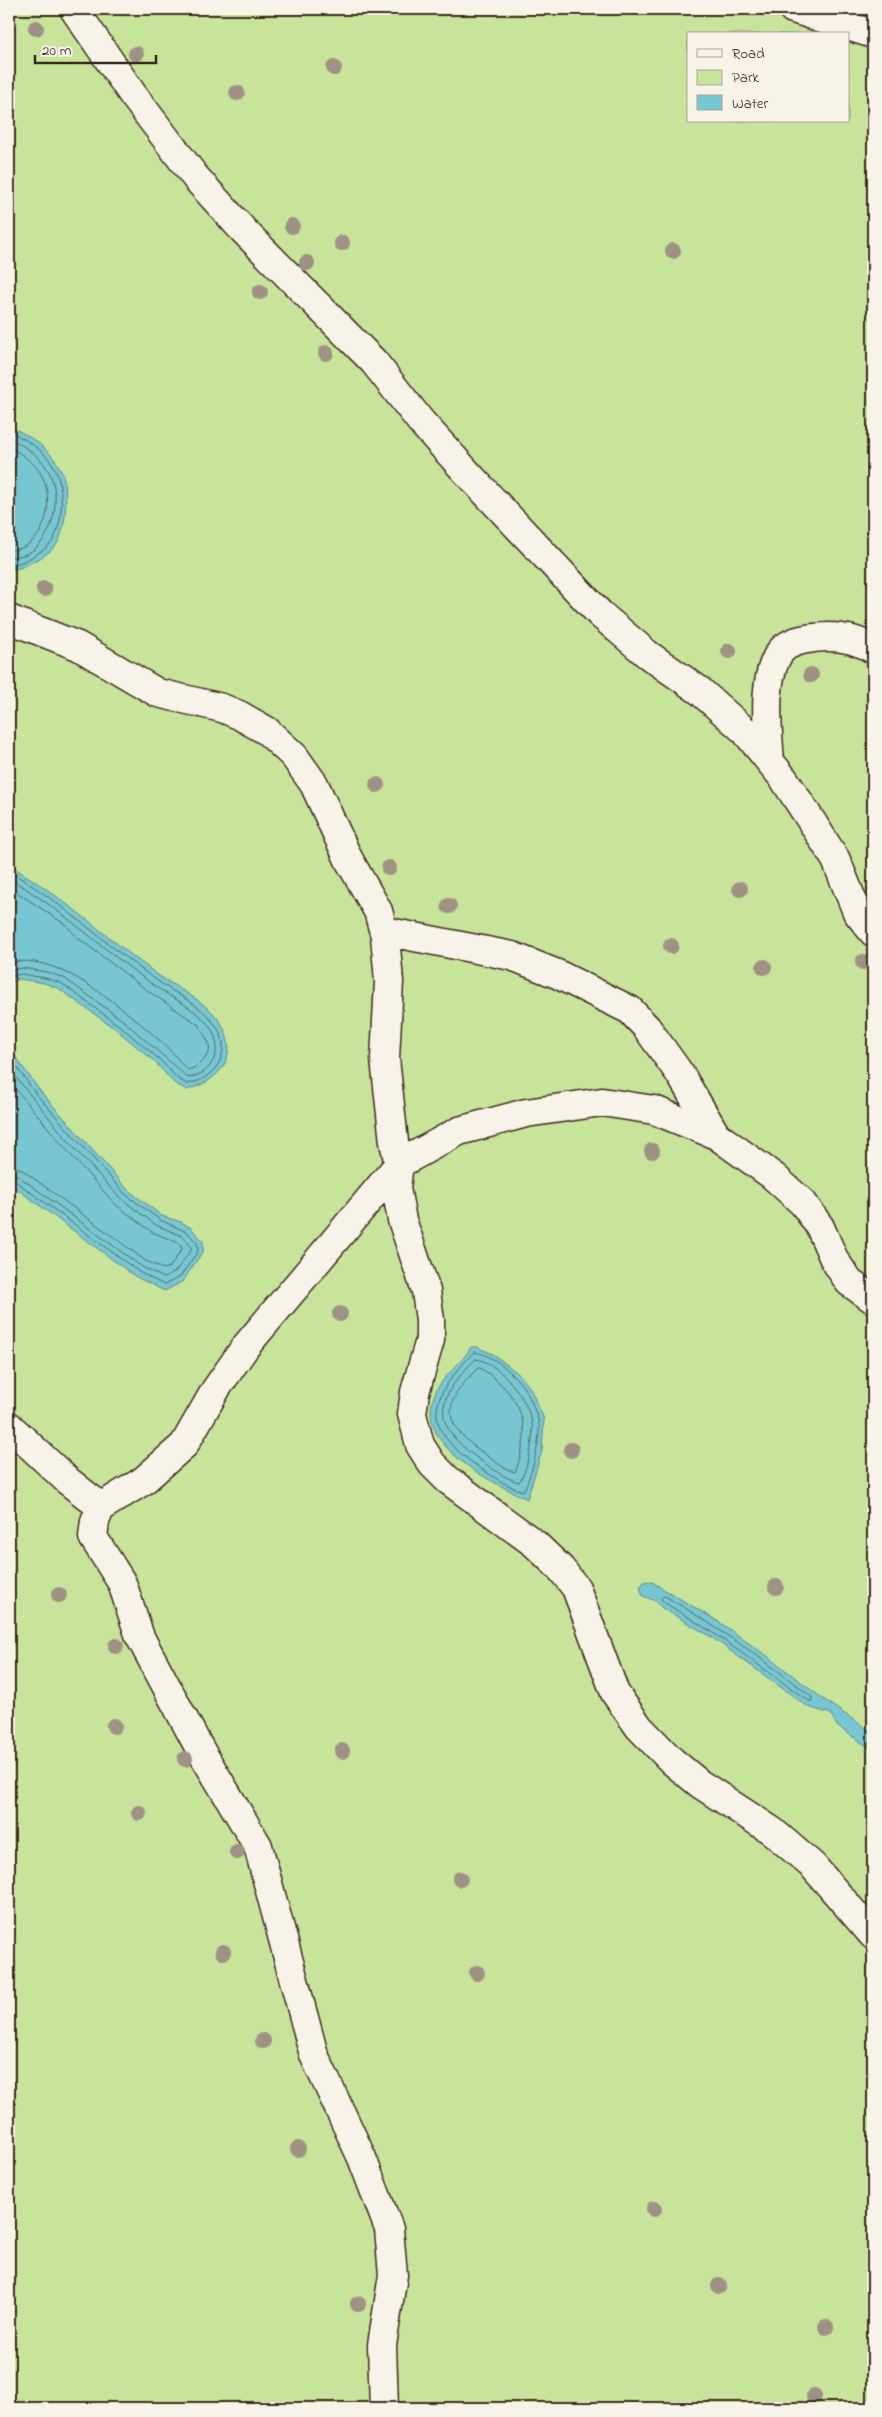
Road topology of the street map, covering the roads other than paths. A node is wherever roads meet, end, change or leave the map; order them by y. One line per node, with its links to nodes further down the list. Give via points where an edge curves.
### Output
1 (74, 9): 6 (lane, via 196,178 243,230 374,362 422,423 600,614 647,654 700,691 745,732)
2 (793, 9): 3 (lane)
3 (873, 34)
4 (9, 619): 7 (lane, via 78,646 158,693 222,708 267,731 294,756 314,784 349,860 378,911)
5 (873, 649): 6 (lane, via 844,637 824,636 798,640 780,652 771,675 769,692)
6 (770, 762): 8 (lane, via 831,852 857,912)
7 (384, 931): 9 (lane, via 512,956 630,1010 680,1074); 10 (lane, via 389,981 385,1059)
8 (873, 932)
9 (716, 1135): 10 (lane, via 654,1110 602,1102 526,1113 459,1131); 11 (lane, via 774,1176 802,1203 820,1227 848,1282)
10 (399, 1164): 13 (lane, via 246,1346 216,1389 184,1445 143,1481); 14 (lane, via 396,1188 409,1245 426,1292 430,1320 430,1340 412,1414 420,1445 448,1480 535,1544 576,1588 616,1693 639,1727 700,1784 772,1831 813,1866)
11 (873, 1299)
12 (9, 1426): 13 (lane)
13 (101, 1507): 15 (lane, via 93,1537 122,1583 140,1636 201,1751 258,1846 314,2055 362,2158 389,2229 393,2275 382,2345)
14 (873, 1935)
15 (384, 2408)

